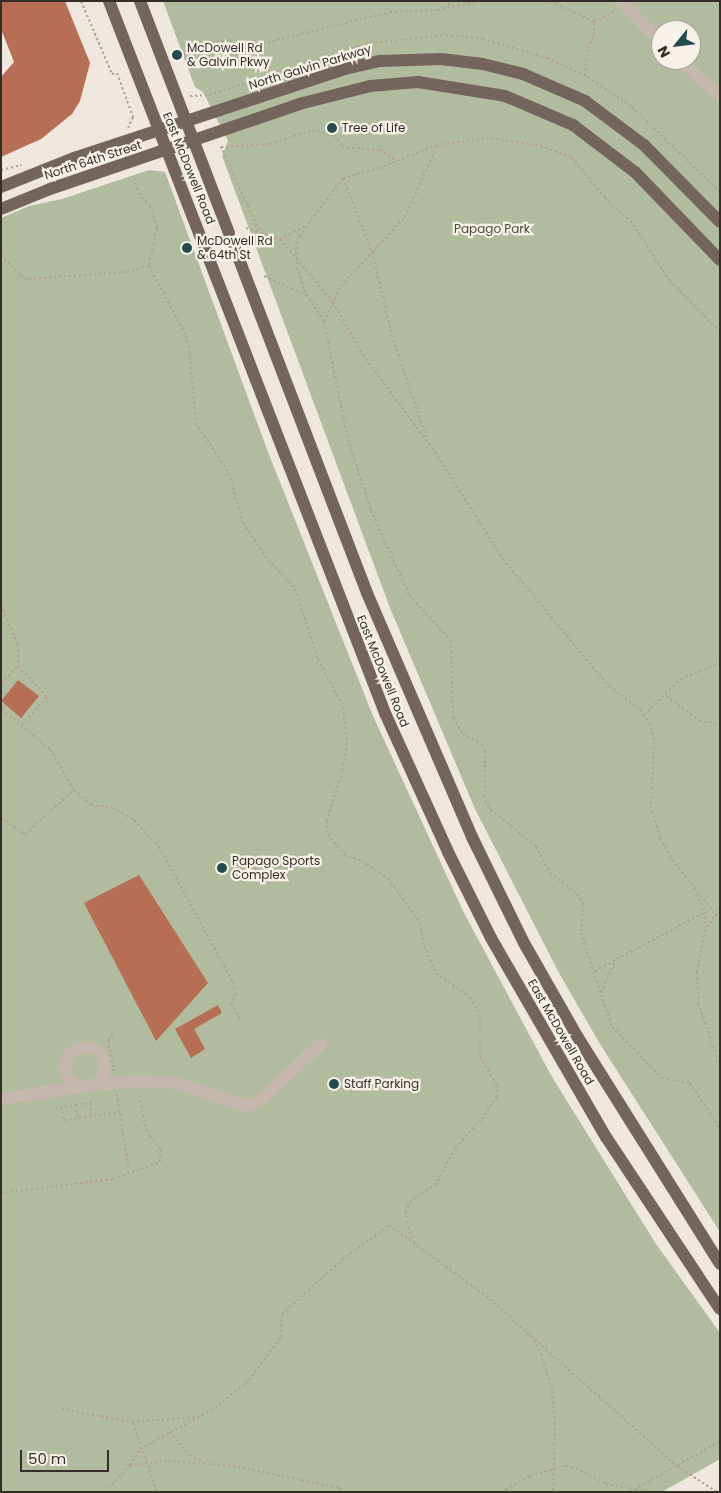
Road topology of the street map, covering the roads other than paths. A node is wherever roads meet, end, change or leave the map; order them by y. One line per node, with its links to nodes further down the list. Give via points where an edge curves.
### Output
1 (110, 1): 8 (main road, East McDowell Road)
2 (140, 1): 7 (main road, East McDowell Road)
3 (621, 1): 4 (street)
4 (651, 32)
5 (690, 70): 6 (street)
6 (720, 96)
7 (186, 120): 8 (main road, North 64th Street); 9 (main road, East McDowell Road); 12 (main road, North Galvin Parkway, via 363,64 420,58 483,64 523,74 585,101 644,145)
8 (159, 130): 10 (main road, East McDowell Road); 11 (main road, North 64th Street)
9 (195, 140): 10 (main road, North 64th Street); 16 (main road, via 303,103 370,86 418,82 474,88 553,114 595,140 635,172); 21 (main road, East McDowell Road, via 367,593 472,837 524,943 577,1036)
10 (168, 150): 13 (main road, North 64th Street, via 50,189); 22 (main road, East McDowell Road, via 385,714 448,852 491,938 606,1138)
11 (1, 187)
12 (701, 203): 14 (street); 15 (main road, North Galvin Parkway)
13 (1, 209)
14 (720, 215)
15 (720, 222)
16 (720, 260)
17 (321, 1044): 18 (street, via 258,1103 247,1106 175,1083 141,1081)
18 (93, 1086): 19 (street); 19 (street, via 105,1071 103,1059 94,1049 81,1048 70,1054 65,1067 69,1079)
19 (80, 1087): 20 (street)
20 (1, 1099)
21 (720, 1264)
22 (720, 1309)

